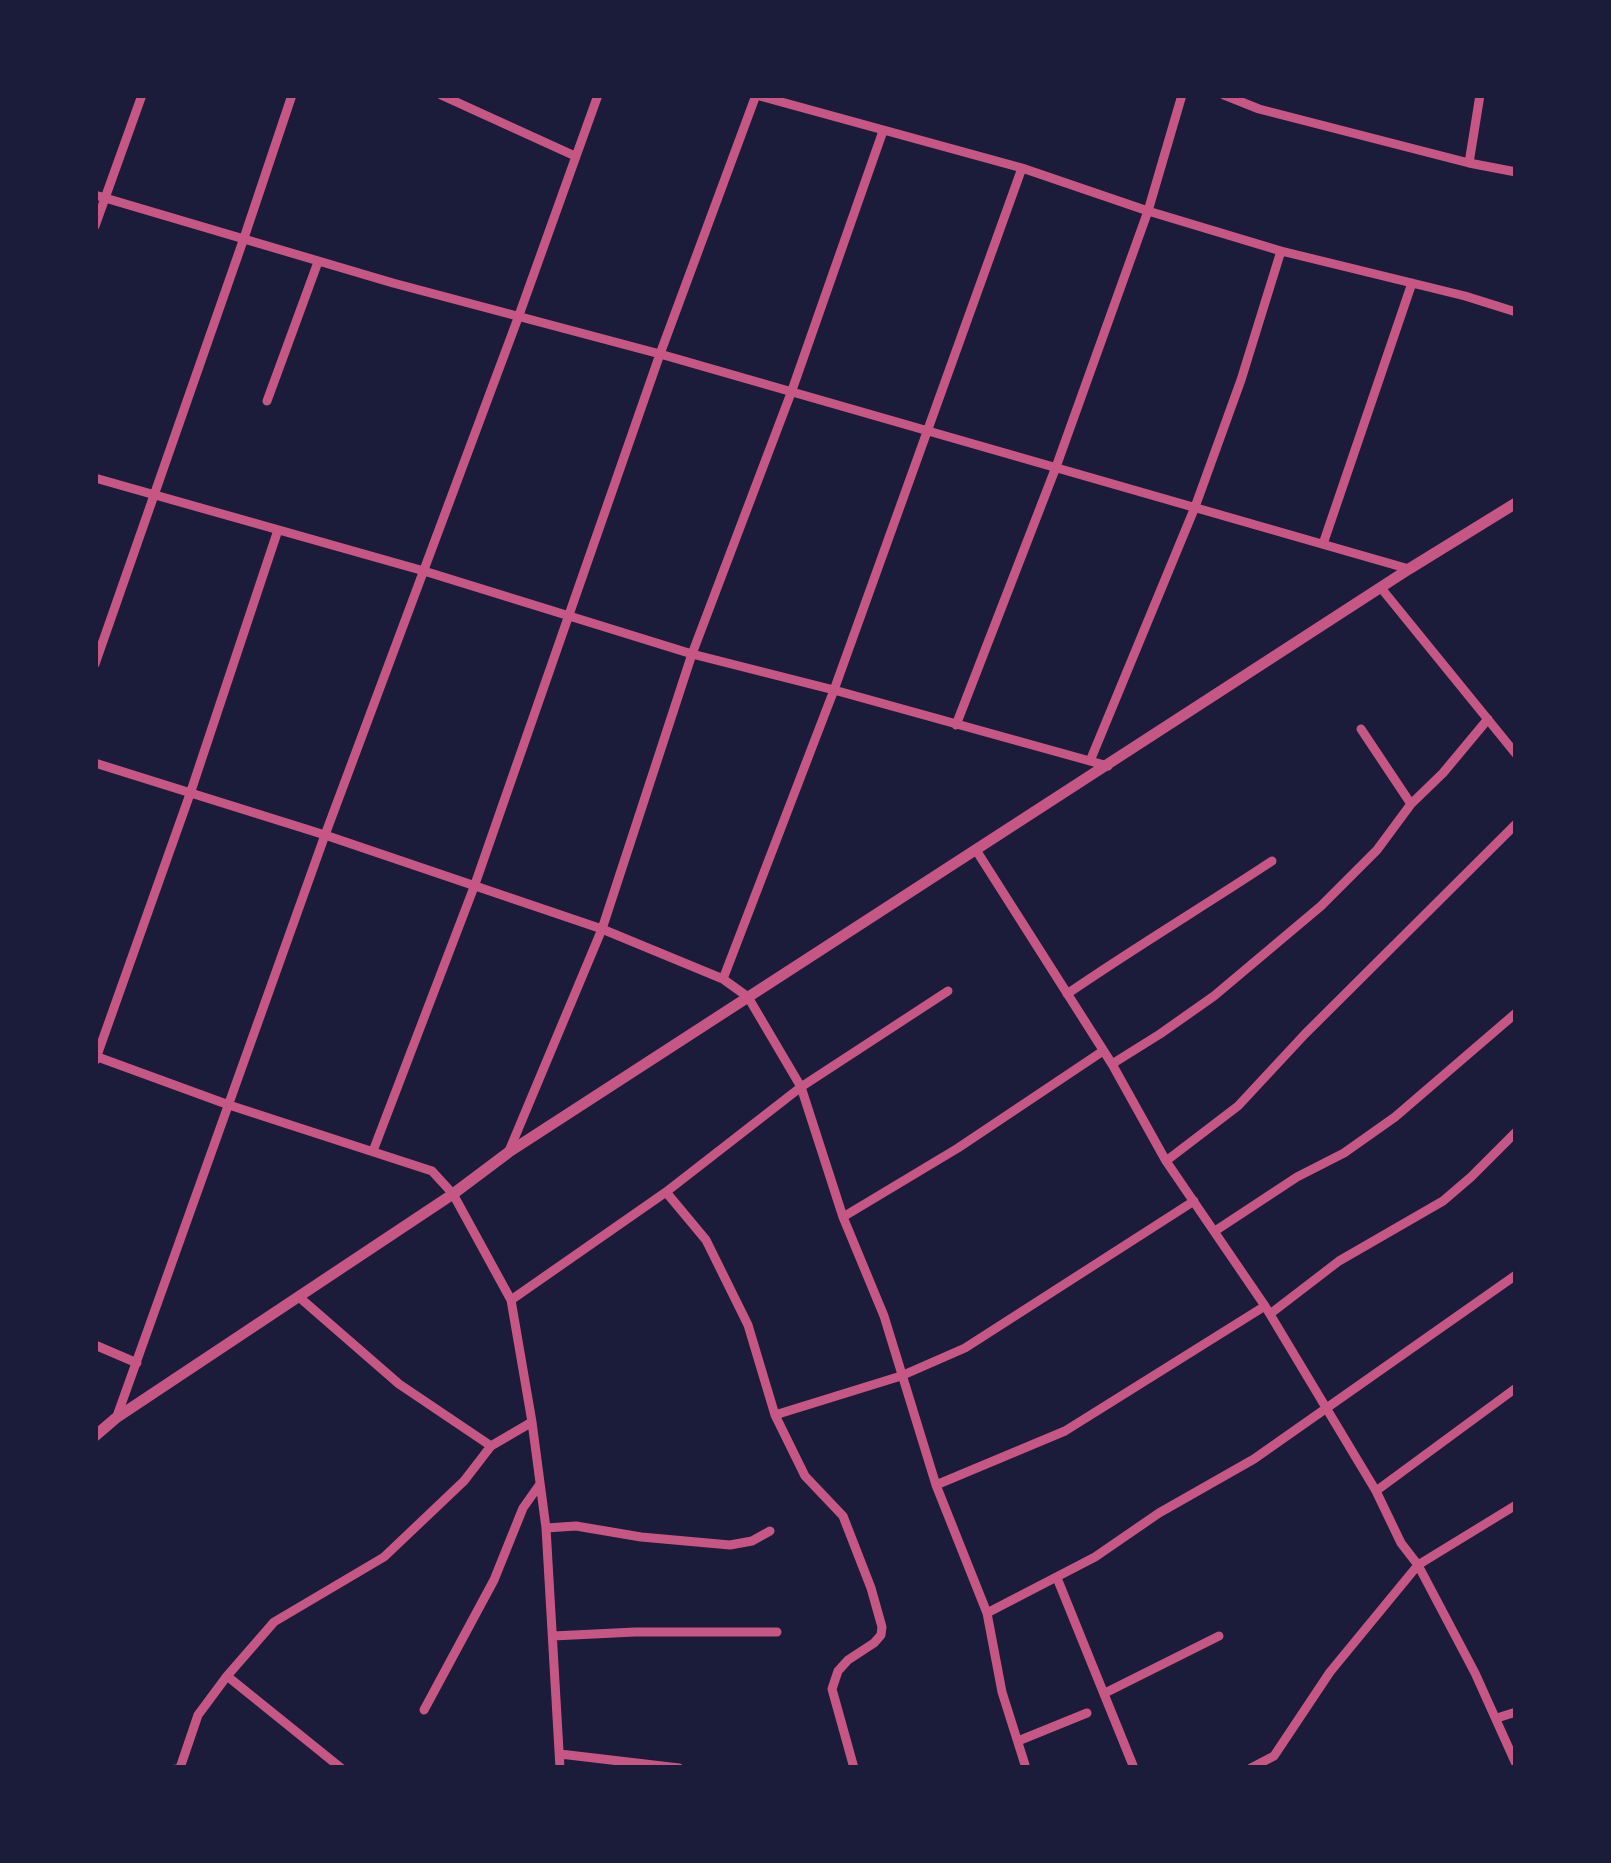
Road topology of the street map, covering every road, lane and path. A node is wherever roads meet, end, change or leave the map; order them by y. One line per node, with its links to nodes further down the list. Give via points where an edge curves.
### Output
1 (142, 95): 15 (street)
2 (292, 95): 18 (street)
3 (441, 95): 11 (street)
4 (598, 95): 11 (street)
5 (1182, 95): 16 (street)
6 (1224, 95): 9 (street)
7 (1254, 95): 9 (street)
8 (1480, 95): 12 (street)
9 (1258, 109): 12 (street)
10 (883, 130): 13 (street); 24 (street, via 756,95); 25 (street)
11 (575, 156): 23 (street)
12 (1469, 164): 14 (street)
13 (1022, 168): 16 (street); 27 (street)
14 (1516, 172)
15 (100, 196): 17 (street); 18 (street)
16 (1148, 211): 19 (street); 28 (street)
17 (95, 226)
18 (244, 238): 20 (street); 30 (street)
19 (1280, 251): 21 (street); 31 (street)
20 (318, 262): 23 (street); 26 (street)
21 (1412, 282): 22 (street); 34 (street)
22 (1516, 312)
23 (518, 318): 24 (street); 36 (street)
24 (660, 354): 25 (street); 38 (street)
25 (792, 393): 27 (street); 39 (street)
26 (268, 401)
27 (926, 431): 28 (street); 41 (street)
28 (1056, 467): 31 (street); 43 (street)
29 (95, 478): 30 (street)
30 (155, 495): 33 (street); 40 (street)
31 (1195, 507): 34 (street); 46 (street)
32 (1513, 509): 35 (street)
33 (278, 530): 36 (street); 49 (street)
34 (1323, 544): 35 (street)
35 (1409, 570): 37 (street)
36 (424, 571): 38 (street); 52 (street)
37 (1381, 588): 42 (street); 48 (street)
38 (570, 617): 39 (street); 55 (street)
39 (692, 654): 41 (street); 56 (street)
40 (95, 664)
41 (834, 690): 43 (street); 57 (street)
42 (1488, 719): 45 (street); 50 (street)
43 (956, 725): 46 (street)
44 (1361, 730): 50 (street)
45 (1516, 754)
46 (1090, 760): 48 (street)
47 (95, 763): 49 (street)
48 (1108, 766): 53 (street)
49 (190, 794): 52 (street); 63 (street)
50 (1411, 804): 64 (street, via 1322,906 1214,996)
51 (1516, 824): 70 (street, via 1238,1106)
52 (325, 835): 55 (street); 66 (street)
53 (976, 850): 59 (street); 60 (street)
54 (1272, 861): 59 (street)
55 (474, 887): 56 (street); 68 (street)
56 (602, 929): 57 (street); 69 (street)
57 (722, 979): 60 (street)
58 (948, 991): 65 (street)
59 (1067, 994): 62 (street)
60 (748, 998): 65 (street); 69 (street)
61 (1516, 1012): 75 (street, via 1395,1117)
62 (1104, 1051): 64 (street); 74 (street)
63 (96, 1057): 66 (street)
64 (1112, 1064): 70 (street)
65 (801, 1087): 71 (street); 74 (street)
66 (228, 1104): 68 (street); 81 (street)
67 (1516, 1132): 79 (street, via 1443,1200)
68 (373, 1151): 72 (street, via 432,1171)
69 (509, 1152): 72 (street)
70 (1166, 1161): 73 (street)
71 (666, 1192): 78 (street); 85 (street, via 706,1240 748,1325)
72 (453, 1194): 77 (street); 78 (street)
73 (1194, 1200): 75 (street); 82 (street, via 964,1348)
74 (843, 1217): 82 (street, via 884,1316)
75 (1215, 1231): 79 (street)
76 (1516, 1275): 84 (street)
77 (299, 1297): 86 (street); 89 (street, via 399,1384)
78 (511, 1300): 87 (street)
79 (1267, 1310): 84 (street); 91 (street, via 1066,1431)
80 (95, 1346): 81 (street)
81 (137, 1363): 86 (street)
82 (900, 1376): 85 (street); 91 (street)
83 (1516, 1388): 92 (street)
84 (1326, 1410): 92 (street); 97 (street)
85 (775, 1415): 113 (street, via 804,1476 843,1516 882,1627 874,1643 838,1671 832,1690)
86 (116, 1418): 88 (street)
87 (532, 1422): 89 (street); 90 (street)
88 (95, 1436)
89 (491, 1446): 102 (street, via 384,1557 274,1622)
90 (540, 1484): 94 (street); 104 (street)
91 (936, 1485): 98 (street)
92 (1376, 1491): 96 (street)
93 (1516, 1505): 96 (street)
94 (546, 1528): 95 (street, via 730,1545); 100 (street)
95 (770, 1530)
96 (1418, 1565): 107 (street); 110 (street, via 1330,1672)
97 (1058, 1578): 98 (street); 103 (street)
98 (987, 1613): 108 (street)
99 (777, 1632): 100 (street)
100 (554, 1636): 109 (street)
101 (1219, 1636): 103 (street)
102 (228, 1676): 112 (street, via 198,1716); 115 (street)
103 (1106, 1693): 119 (street)
104 (424, 1710)
105 (1516, 1712): 107 (street)
106 (1087, 1713): 108 (street)
107 (1497, 1718): 111 (street)
108 (1018, 1741): 118 (street)
109 (560, 1754): 116 (street); 117 (street)
110 (1274, 1756): 120 (street); 121 (street)
111 (1516, 1764)
112 (180, 1767): 114 (lane)
113 (850, 1767)
114 (166, 1768)
115 (341, 1768)
116 (560, 1768)
117 (679, 1768)
118 (1026, 1768)
119 (1134, 1768)
120 (1252, 1768)
121 (1278, 1768)

